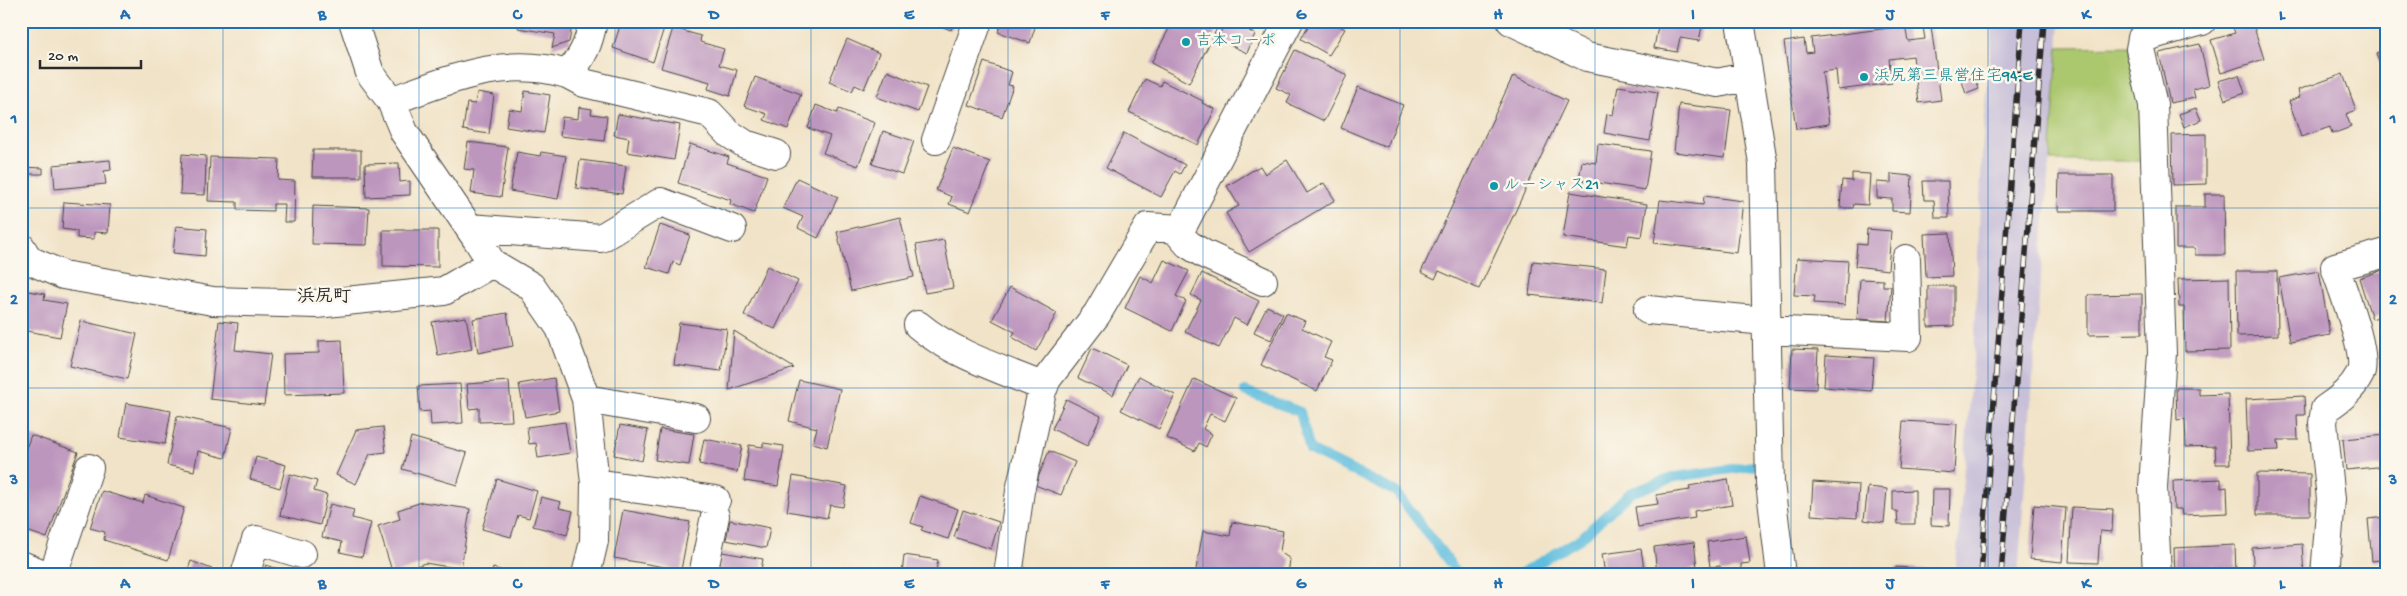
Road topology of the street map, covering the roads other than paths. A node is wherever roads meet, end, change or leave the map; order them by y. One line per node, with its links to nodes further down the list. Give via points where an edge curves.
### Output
1 (352, 21): 10 (street, via 370,73)
2 (593, 21): 8 (street, via 589,44)
3 (978, 21): 11 (street)
4 (1289, 21): 15 (street, via 1181,229)
5 (1511, 21): 9 (street, via 1587,57 1718,83)
6 (1740, 21): 9 (street)
7 (2202, 21): 36 (street, via 2142,38 2140,49 2153,105 2162,353 2153,487)
8 (567, 74): 10 (street, via 549,69 502,67 458,77); 12 (street, via 584,83 709,114 745,144)
9 (1749, 76): 22 (street, via 1763,163)
10 (391, 101): 13 (street, via 404,132)
11 (936, 140)
12 (776, 154)
13 (470, 228): 14 (street, via 601,238 662,202); 19 (street)
14 (732, 229)
15 (1175, 229): 20 (street, via 1188,244 1204,254); 24 (street, via 1148,227 1097,314)
16 (2386, 252): 37 (street, via 2335,267 2361,351 2360,373 2343,398 2325,410 2323,423 2331,499)
17 (24, 256): 19 (street, via 63,275 213,301 316,304 444,291)
18 (1906, 259): 22 (street, via 1908,337)
19 (492, 263): 25 (street, via 531,286 560,328)
20 (1263, 281)
21 (1648, 310): 22 (street)
22 (1767, 325): 35 (street, via 1770,484)
23 (918, 326): 24 (street, via 951,348)
24 (1044, 387): 34 (street, via 1020,491)
25 (586, 399): 26 (street); 28 (street)
26 (696, 418)
27 (89, 468): 30 (street)
28 (595, 483): 32 (street, via 594,541); 33 (street, via 715,508)
29 (302, 554): 31 (street, via 256,540)
30 (53, 575)
31 (245, 575)
32 (586, 575)
33 (703, 575)
34 (1008, 575)
35 (1781, 575)
36 (2157, 575)
37 (2325, 575)

